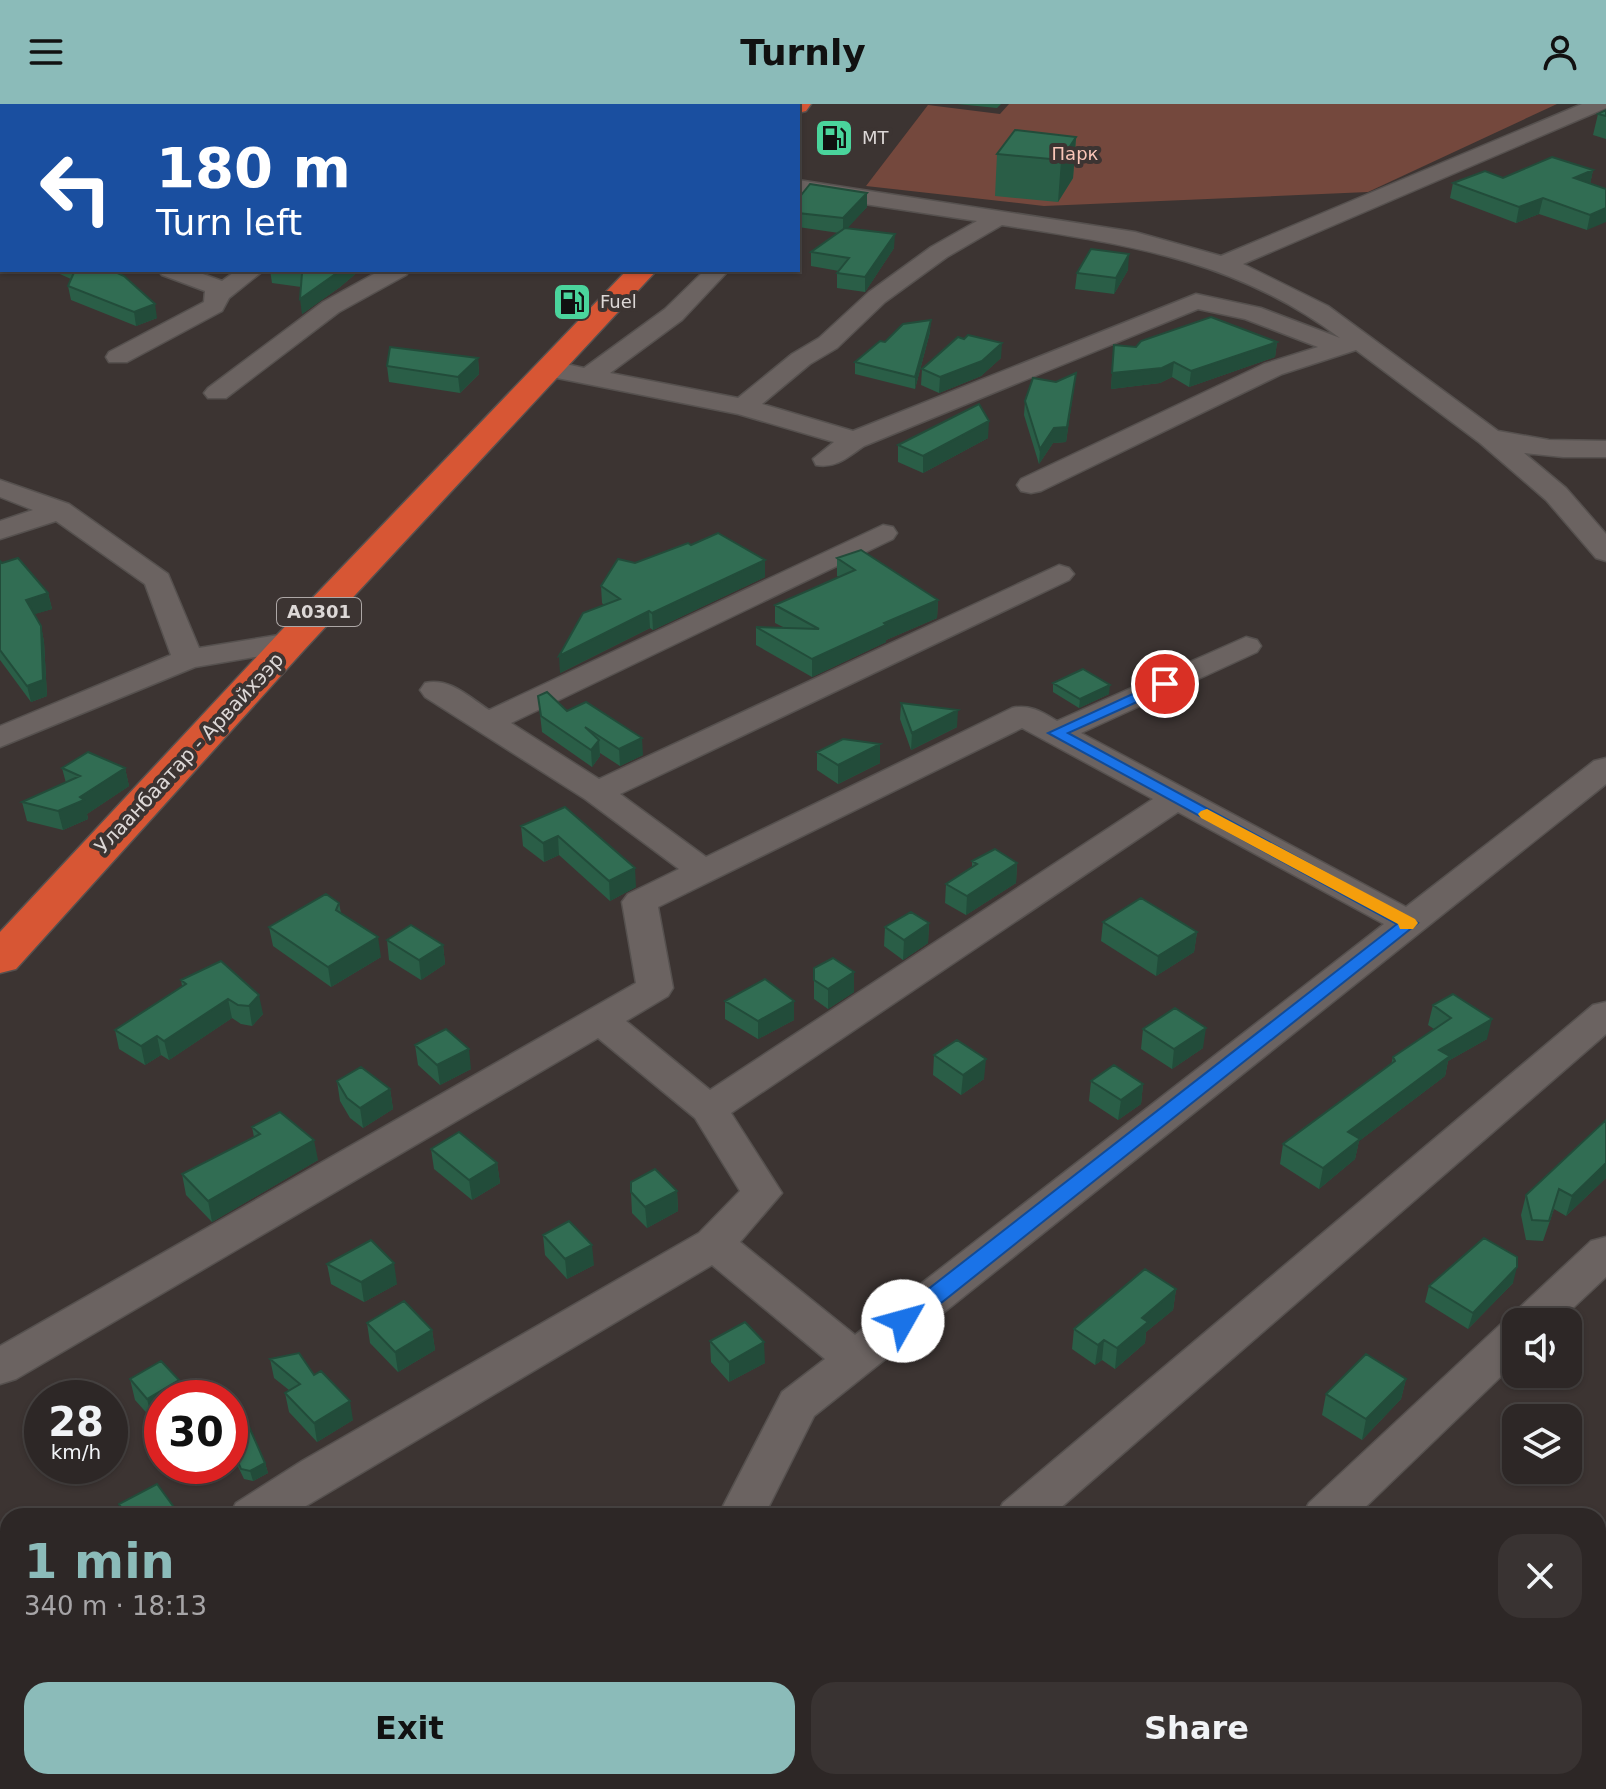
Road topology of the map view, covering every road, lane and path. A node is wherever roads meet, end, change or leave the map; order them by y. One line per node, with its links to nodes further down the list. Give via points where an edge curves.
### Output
1 (1599, 104): 4 (street)
2 (800, 187): 3 (street)
3 (999, 218): 4 (street, via 1135,239); 16 (street, via 889,288 828,343)
4 (1223, 264): 11 (street, via 1306,303)
5 (175, 272): 10 (street, via 216,287)
6 (249, 272): 10 (street)
7 (394, 272): 15 (street, via 331,307)
8 (641, 272): 13 (highway, Улаанбаатар - Арвайхээр / A0301)
9 (716, 272): 14 (street, via 660,326)
10 (218, 295): 12 (street, via 214,306)
11 (1351, 344): 17 (street); 18 (street, via 1196,301); 22 (street, via 1273,369)
12 (118, 357)
13 (552, 369): 14 (street); 30 (highway, Улаанбаатар - Арвайхээр / A0301)
14 (589, 376): 16 (street)
15 (217, 393)
16 (743, 407): 18 (street)
17 (1489, 437): 19 (street, via 1541,449); 24 (street)
18 (855, 440): 21 (street)
19 (1606, 449)
20 (1606, 458): 24 (street)
21 (826, 459)
22 (1031, 485)
23 (0, 488): 25 (street)
24 (1556, 494): 28 (street)
25 (59, 510): 26 (street); 32 (street, via 158,580)
26 (0, 531)
27 (883, 533): 34 (street)
28 (1605, 549)
29 (1059, 574): 38 (street)
30 (291, 642): 32 (street); 42 (highway, Улаанбаатар - Арвайхээр / A0301)
31 (1246, 646): 35 (street)
32 (188, 659): 36 (street)
33 (436, 690): 34 (street)
34 (488, 722): 38 (street)
35 (1056, 733): 39 (street); 40 (street, via 1023,715)
36 (0, 737)
37 (1606, 768): 41 (street)
38 (597, 792): 40 (street)
39 (1177, 798): 41 (street); 45 (street)
40 (703, 871): 44 (street, via 640,902 655,988)
41 (1409, 923): 50 (street)
42 (0, 959)
43 (1606, 1014): 54 (street)
44 (600, 1020): 45 (street); 51 (street)
45 (709, 1109): 46 (street, via 762,1193)
46 (714, 1244): 50 (street); 52 (street)
47 (1606, 1252): 48 (street)
48 (1546, 1308)
49 (1502, 1349): 55 (street)
50 (855, 1359): 53 (street, via 798,1404)
51 (0, 1367)
52 (265, 1508)
53 (745, 1508)
54 (1028, 1508)
55 (1333, 1508)

